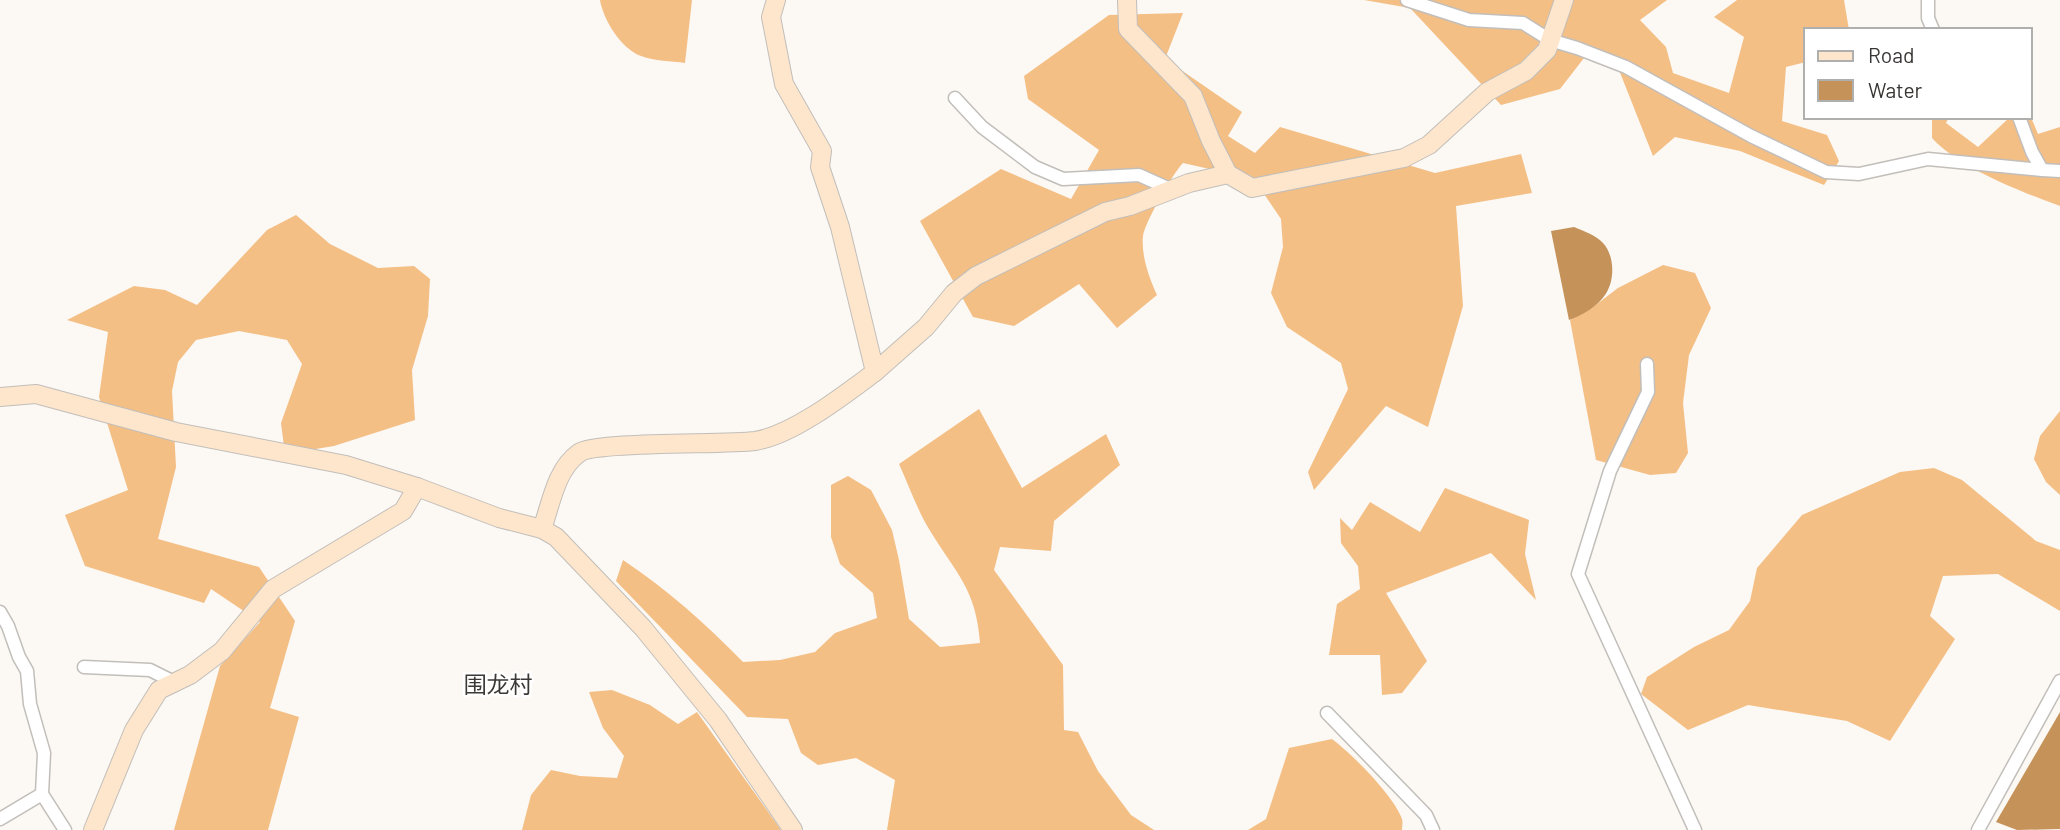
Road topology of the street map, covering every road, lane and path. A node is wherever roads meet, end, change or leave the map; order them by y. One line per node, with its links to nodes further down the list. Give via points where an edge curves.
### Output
1 (776, 0): 15 (street, via 771,17 784,84 822,151 820,167 840,227)
2 (1127, 0): 12 (street, via 1128,29 1193,96)
3 (1407, 0): 7 (street, via 1469,20 1522,23)
4 (1564, 0): 7 (street)
5 (1928, 0): 6 (street)
6 (1932, 28)
7 (1548, 45): 10 (street, via 1577,47 1626,67 1826,172 1859,174 1928,159); 12 (street, via 1527,71 1488,92 1429,145 1404,158 1252,188)
8 (955, 98): 13 (street, via 982,127 1035,167 1063,179 1139,174)
9 (2020, 119): 10 (street)
10 (2042, 170): 11 (street)
11 (2060, 171)
12 (1228, 174): 13 (street)
13 (1172, 190): 15 (street, via 1105,212 976,276)
14 (1647, 364): 30 (street, via 1648,392 1610,471 1577,574)
15 (875, 372): 18 (street, via 831,405 758,440 580,452 561,473)
16 (0, 397): 17 (street, via 36,394 176,432 346,466)
17 (417, 486): 18 (street, via 499,518); 22 (street, via 403,511 273,589 222,651)
18 (542, 529): 28 (street, via 556,537 643,628 718,720)
19 (0, 612): 24 (street, via 27,671 30,704 44,753)
20 (84, 667): 22 (street, via 150,670)
21 (2060, 681): 31 (street)
22 (174, 682): 27 (street, via 159,690 134,730)
23 (1327, 713): 29 (street, via 1426,815)
24 (42, 794): 25 (street); 26 (street)
25 (0, 819)
26 (65, 830)
27 (93, 830)
28 (793, 830)
29 (1433, 830)
30 (1695, 830)
31 (1978, 830)

